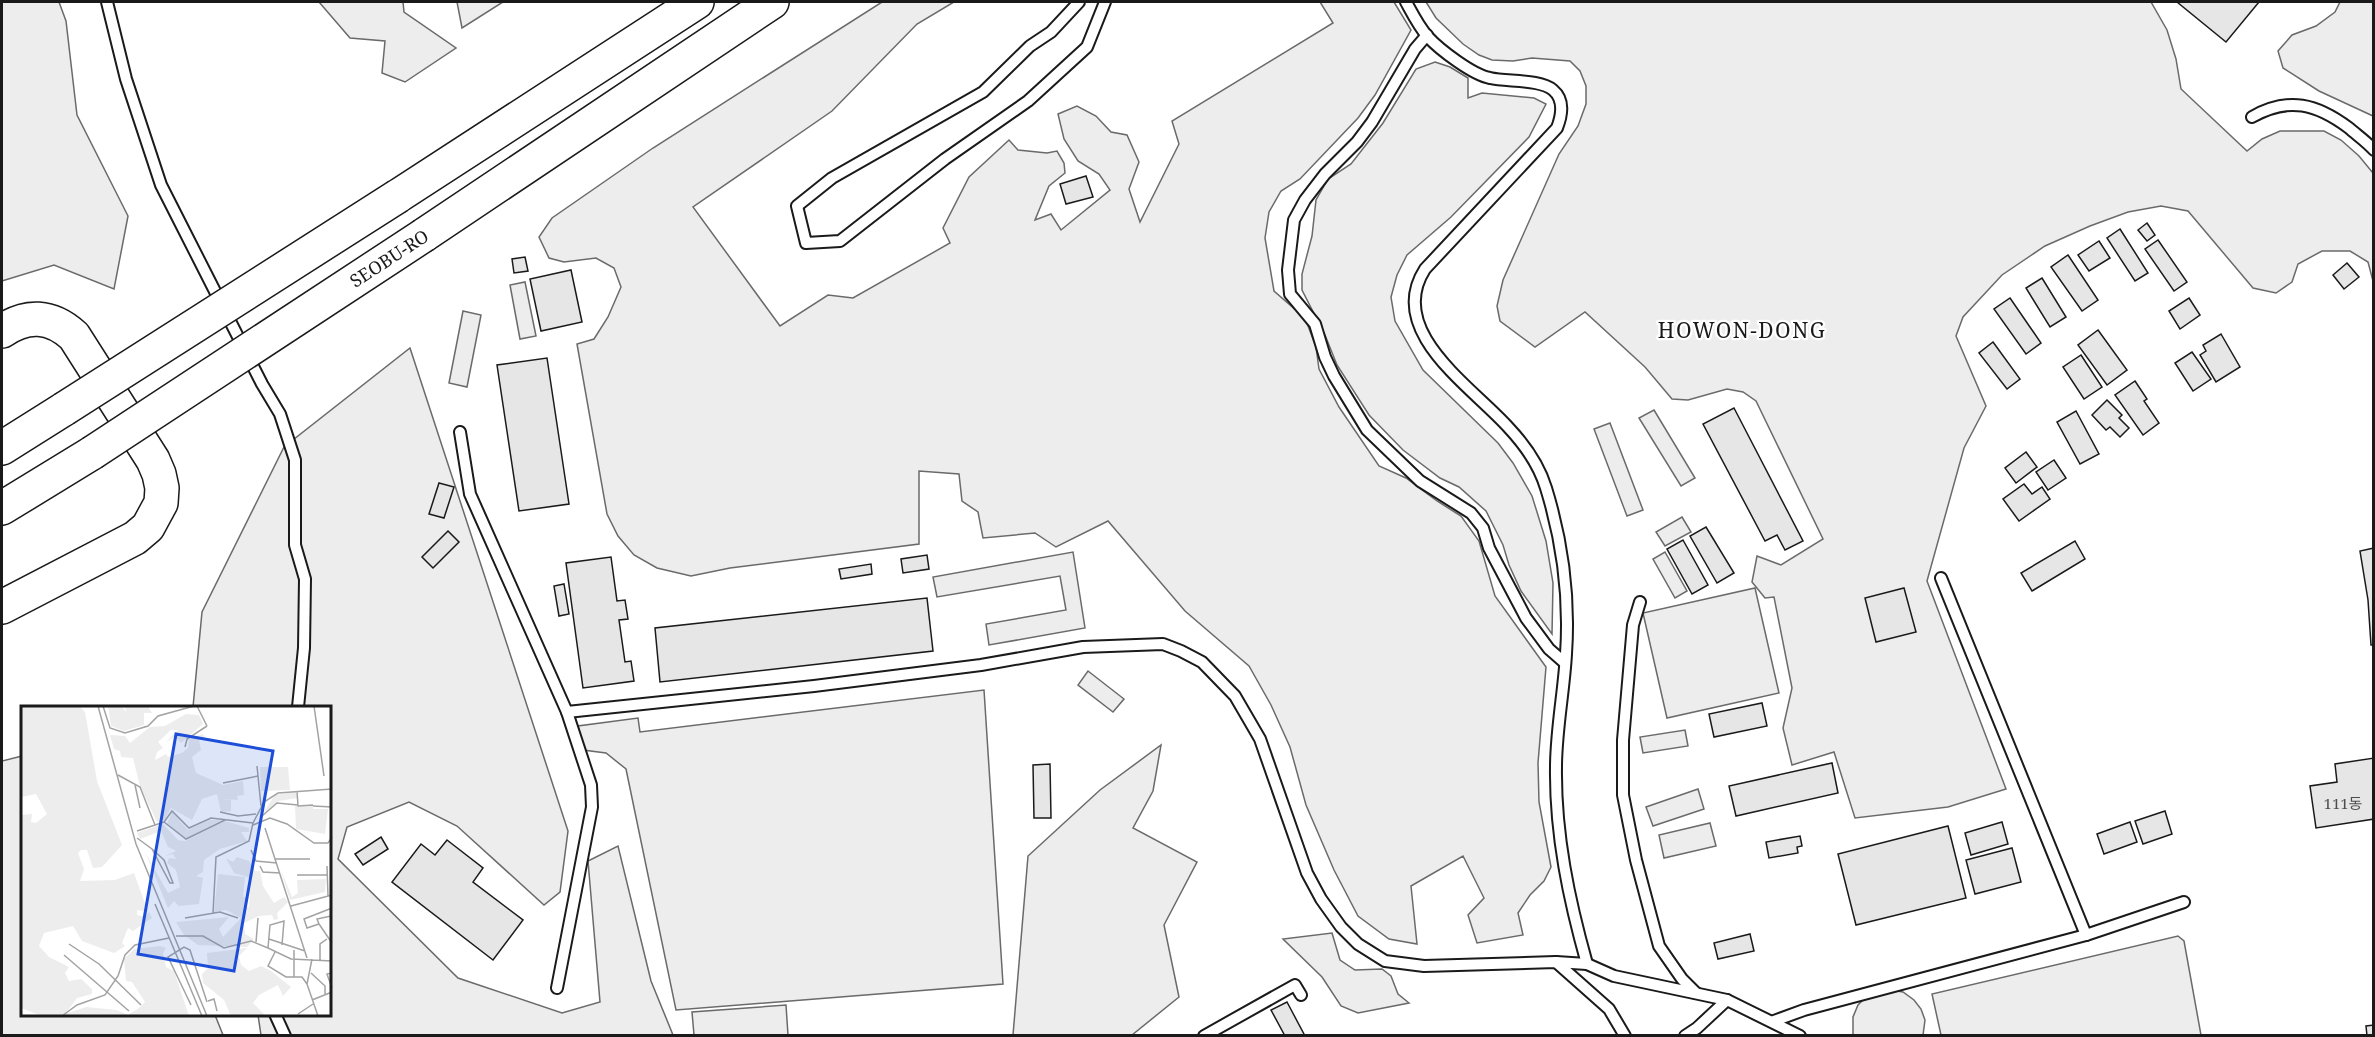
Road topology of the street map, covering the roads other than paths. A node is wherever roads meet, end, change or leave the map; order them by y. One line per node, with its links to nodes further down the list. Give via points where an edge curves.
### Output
1 (108, 2): 18 (lane, via 126,79 161,184 280,414 295,460 295,545 305,579)
2 (697, 2): 12 (highway, bridge)
3 (771, 2): 13 (highway, SEOBU-RO, bridge, via 424,235)
4 (1078, 2): 5 (lane, via 1051,32 1030,46 983,92 832,178 797,206 806,243 840,241 945,159 1028,101 1087,47)
5 (1105, 2)
6 (1406, 2): 7 (lane)
7 (1427, 36): 17 (lane, via 1415,49 1372,122 1305,200 1294,220 1288,270 1290,294 1315,324 1330,367 1366,430 1420,481 1471,513 1483,528 1489,548 1526,618); 17 (lane, via 1479,74 1540,84 1552,88 1559,96 1562,116 1557,128 1425,269 1416,282 1414,309 1418,324 1440,360 1508,427 1528,451 1544,480 1566,573)
8 (2253, 117): 9 (lane, via 2279,105 2306,105 2333,117)
9 (2373, 150)
10 (2, 331): 16 (highway, via 24,320 40,318 56,323 74,336 153,460 162,488 156,517 135,538)
11 (460, 432): 19 (lane, via 470,494)
12 (2, 448)
13 (2, 508)
14 (1941, 578): 21 (lane)
15 (1640, 602): 25 (lane, via 1634,625 1623,740 1623,795 1659,946)
16 (2, 607)
17 (1565, 663): 23 (lane, via 1556,767 1559,814 1571,909)
18 (298, 706)
19 (567, 712): 22 (lane, via 981,665 1083,647 1163,644 1202,662 1235,696 1260,739 1307,873 1341,927 1358,944 1385,961 1424,966); 24 (lane, via 589,778 592,807)
20 (2184, 902): 21 (lane)
21 (2086, 935): 29 (lane)
22 (1556, 962): 23 (lane); 32 (lane, via 1609,1008)
23 (1587, 964): 25 (lane, via 1614,975)
24 (557, 988)
25 (1696, 993): 27 (lane)
26 (1302, 995): 31 (lane, via 1295,985)
27 (1727, 1000): 29 (lane); 33 (lane)
28 (276, 1016): 30 (lane)
29 (1774, 1021): 34 (lane)
30 (285, 1035)
31 (1204, 1035)
32 (1625, 1035)
33 (1685, 1035)
34 (1800, 1035)

